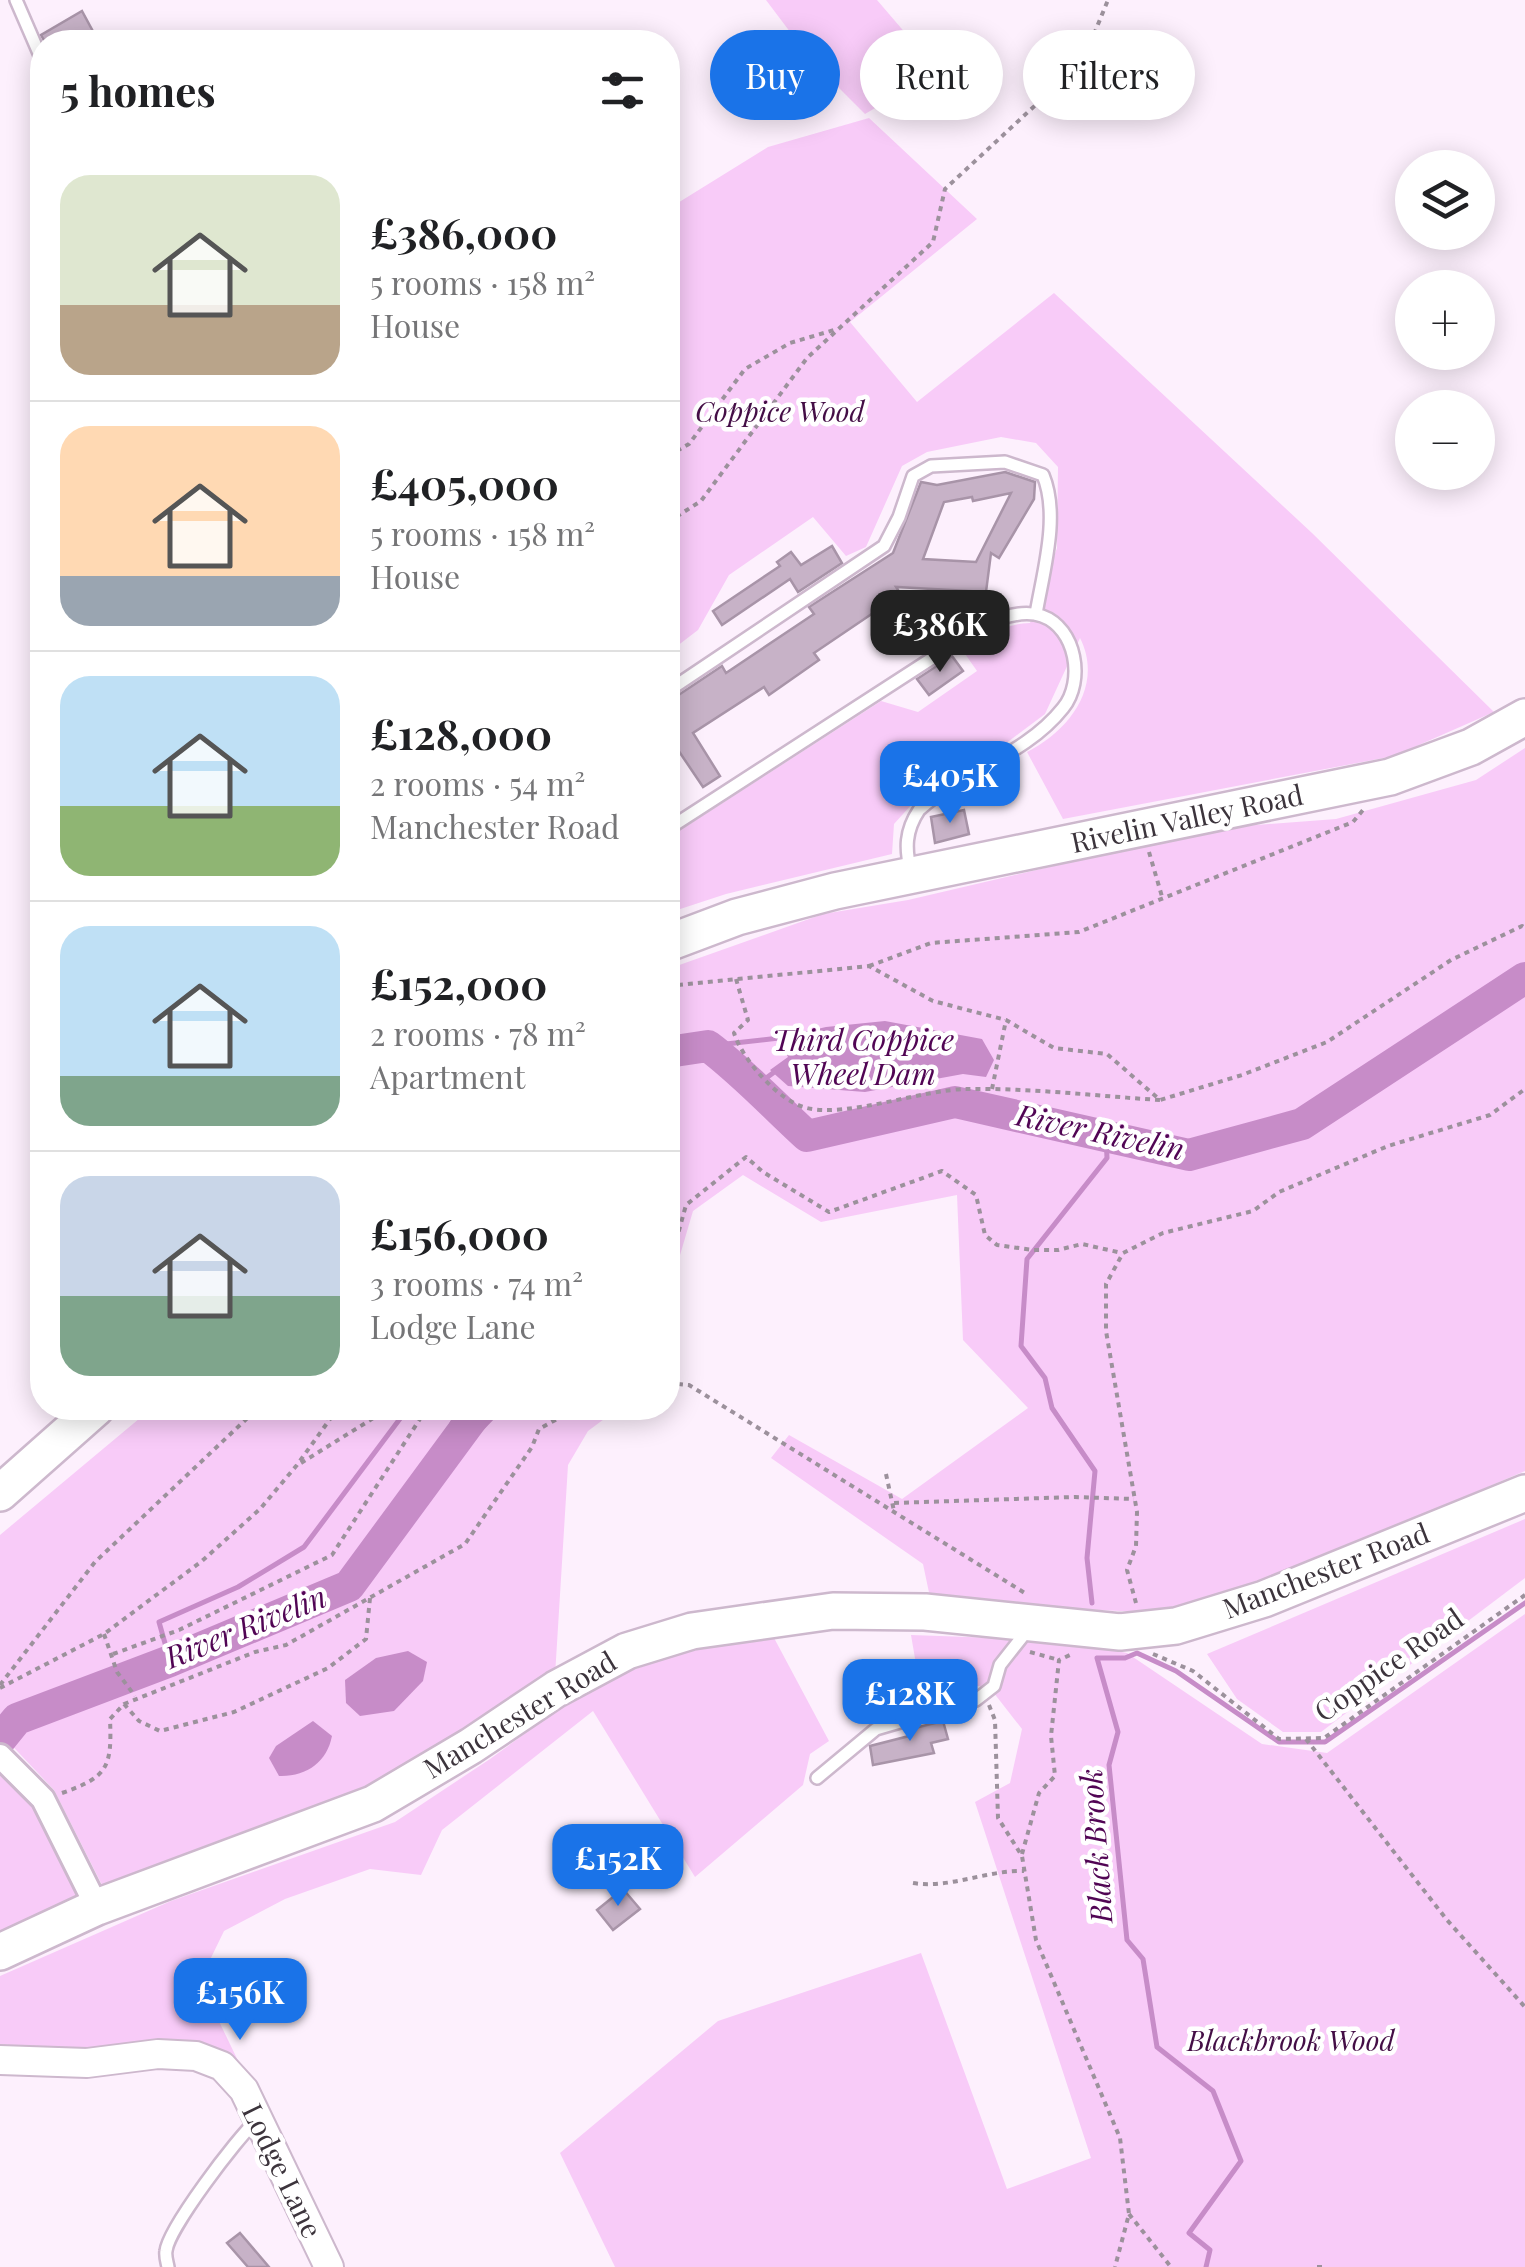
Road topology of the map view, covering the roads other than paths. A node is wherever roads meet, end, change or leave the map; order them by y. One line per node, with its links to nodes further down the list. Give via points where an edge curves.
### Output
1 (16, 0): 2 (lane)
2 (30, 32)
3 (1036, 614): 4 (lane, via 1048,546 1042,475 1004,462 931,466 912,476 884,546); 6 (lane, via 982,626); 7 (lane, via 1067,638 1075,670 1070,698 1040,734 919,810 907,841)
4 (680, 682)
5 (1525, 717): 7 (main road, Rivelin Valley Road, via 1390,777)
6 (680, 822)
7 (912, 876): 8 (main road, Rivelin Valley Road, via 788,903)
8 (680, 938)
9 (82, 1420): 10 (main road)
10 (0, 1493)
11 (1525, 1493): 12 (main road, Manchester Road, via 1264,1599 1176,1626)
12 (1030, 1631): 14 (lane, via 1000,1664 994,1686 976,1700 876,1728); 15 (main road, Manchester Road, via 925,1612 833,1610 676,1636 627,1651 556,1690 373,1804)
13 (4, 1759): 15 (street, via 43,1800)
14 (816, 1778)
15 (98, 1907): 16 (main road, Manchester Road)
16 (0, 1952)
17 (0, 2060): 18 (street, Lodge Lane, via 86,2064 196,2056 222,2066 244,2090)
18 (257, 2120): 19 (street, Lodge Lane); 20 (lane, via 182,2221 166,2248)
19 (324, 2265)
20 (168, 2267)

